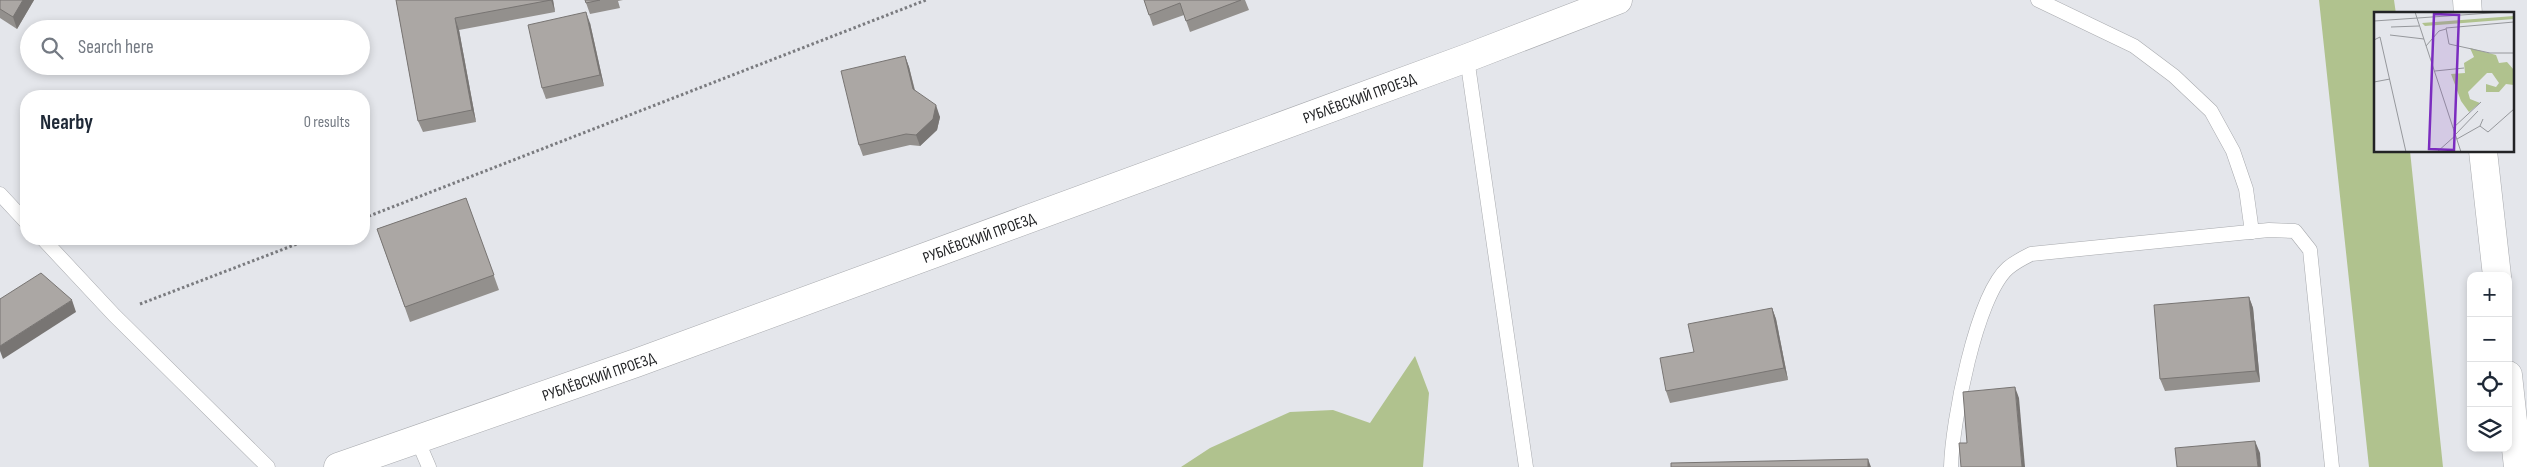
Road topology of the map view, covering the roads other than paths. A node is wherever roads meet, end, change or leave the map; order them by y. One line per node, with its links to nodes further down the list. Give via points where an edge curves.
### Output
1 (1618, 0): 3 (street, РУБЛЁВСКИЙ ПРОЕЗД)
2 (2038, 0): 7 (lane, via 2134,46 2174,76 2212,111 2233,150 2246,189)
3 (1467, 58): 11 (street, РУБЛЁВСКИЙ ПРОЕЗД, via 645,359); 15 (lane)
4 (2483, 152): 9 (street)
5 (0, 194): 6 (lane)
6 (20, 216)
7 (2252, 232): 16 (lane, via 2031,254 2007,268 1986,301 1960,392); 17 (lane, via 2294,232 2310,250)
8 (48, 245): 12 (lane)
9 (2497, 272)
10 (2511, 407): 18 (street)
11 (417, 439): 13 (street, РУБЛЁВСКИЙ ПРОЕЗД); 14 (lane)
12 (268, 467)
13 (338, 467)
14 (429, 467)
15 (1526, 467)
16 (1951, 467)
17 (2332, 467)
18 (2518, 467)

